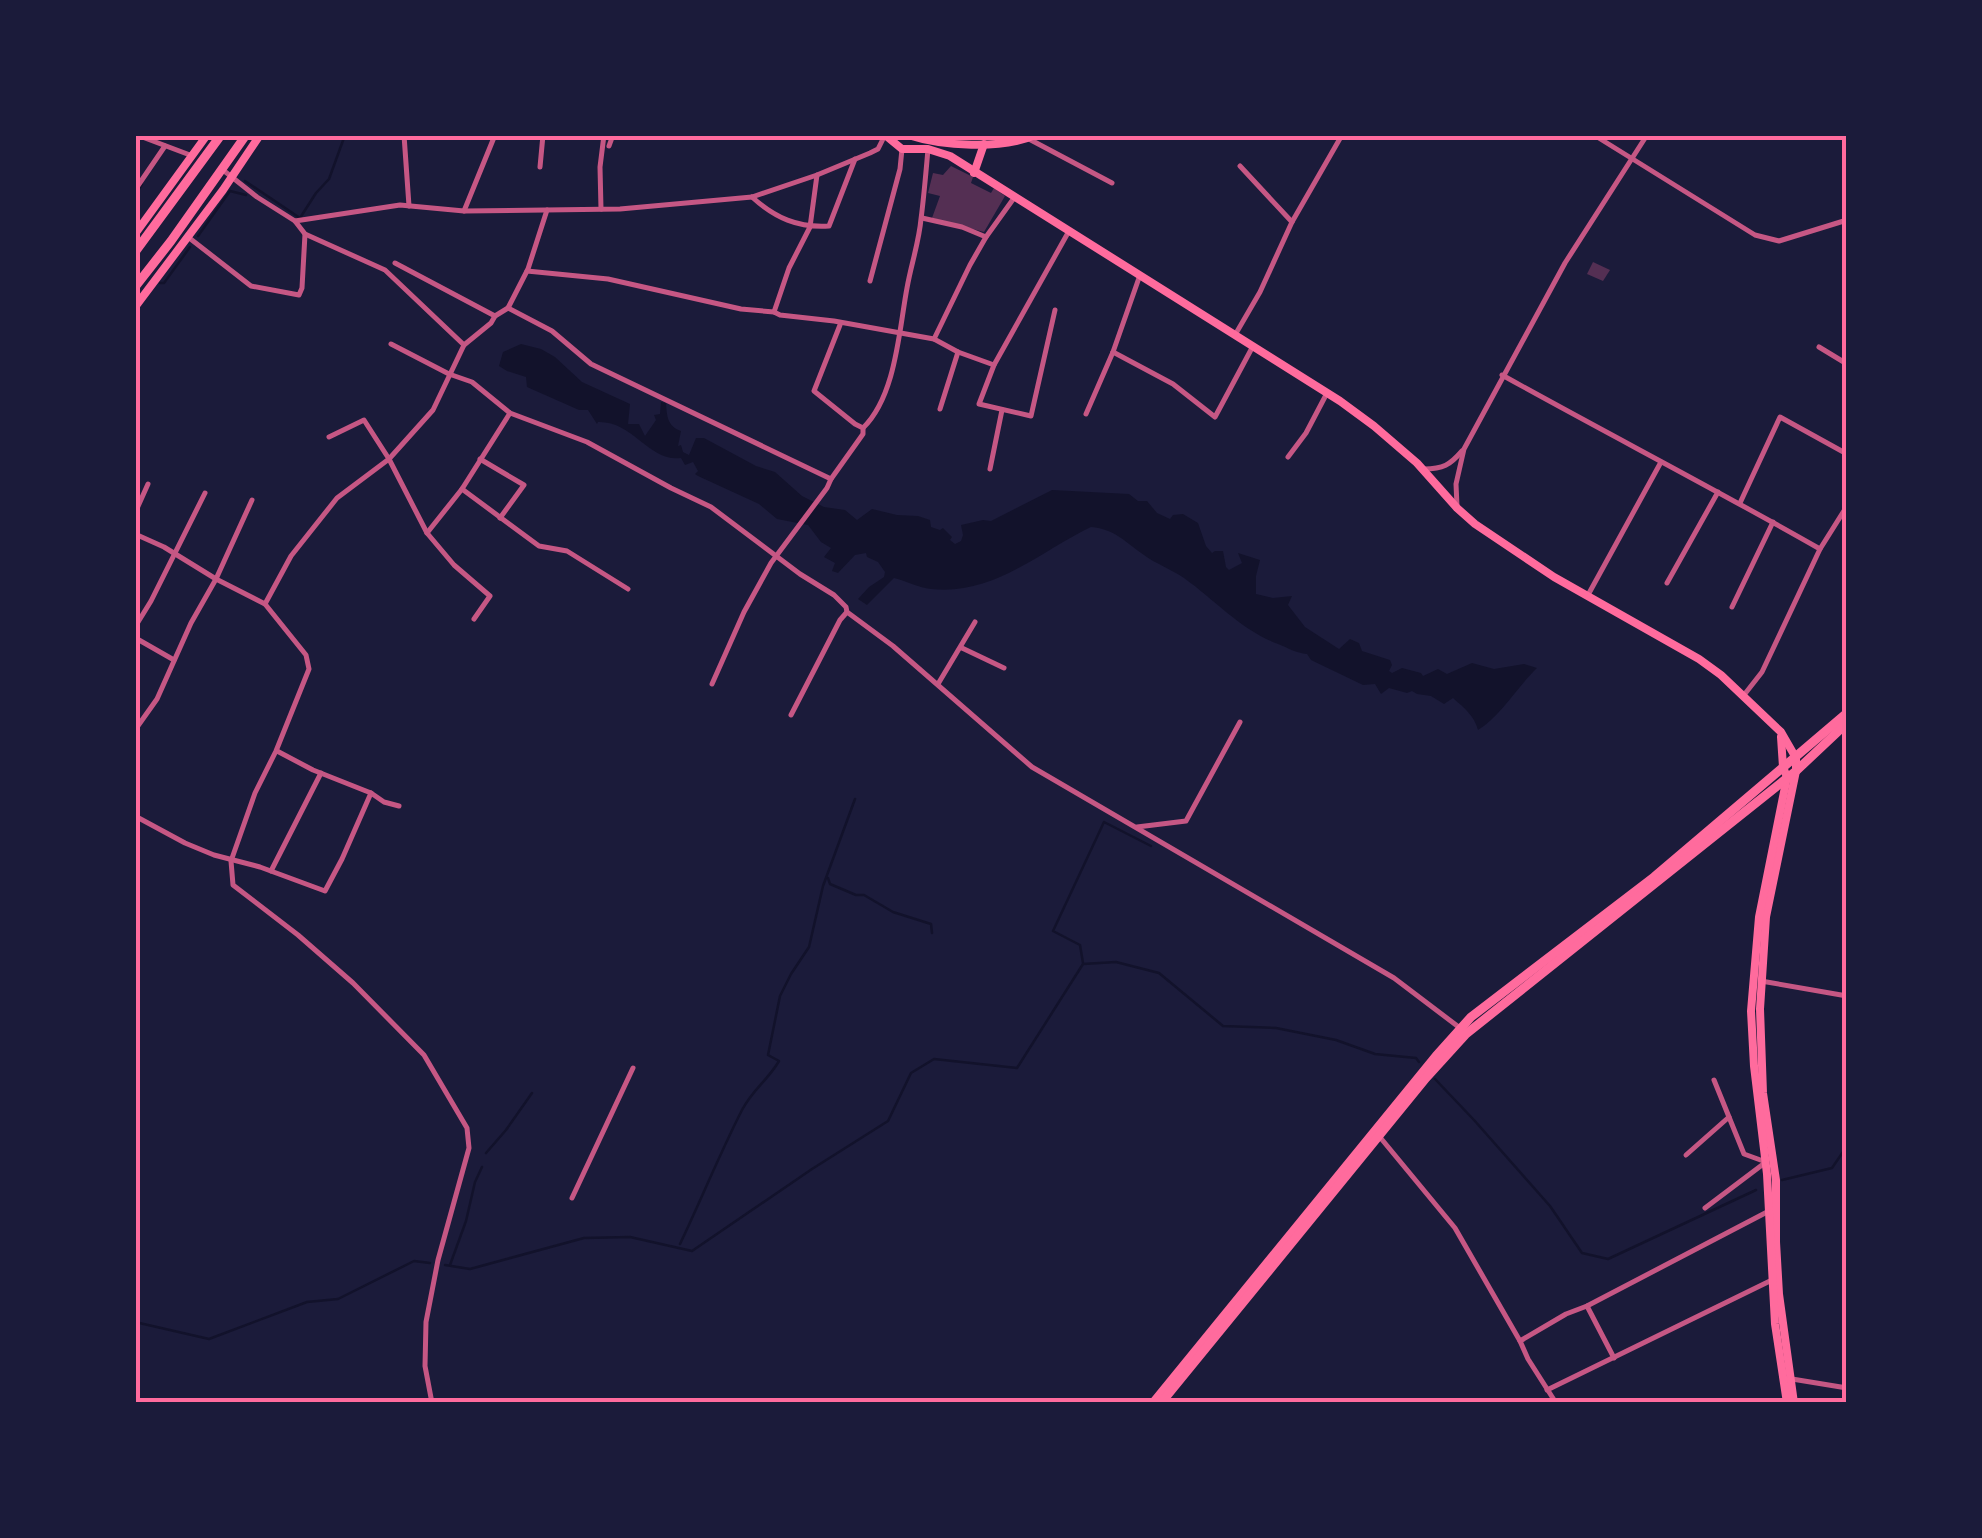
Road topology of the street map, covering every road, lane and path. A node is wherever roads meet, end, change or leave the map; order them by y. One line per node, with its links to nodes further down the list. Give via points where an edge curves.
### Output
1 (137, 135): 18 (street)
2 (207, 135): 22 (main road)
3 (221, 135): 49 (highway)
4 (246, 135): 27 (highway)
5 (260, 135): 30 (main road)
6 (404, 135): 35 (street)
7 (495, 135): 38 (street)
8 (543, 135): 26 (street)
9 (604, 135): 36 (street)
10 (613, 135): 19 (street)
11 (885, 135): 20 (main road); 23 (street, via 878,149)
12 (908, 135): 17 (main road)
13 (1342, 135): 42 (street)
14 (1594, 135): 24 (street)
15 (1647, 135): 24 (street)
16 (1031, 137): 17 (main road); 31 (street)
17 (984, 144): 28 (main road)
18 (165, 146): 22 (street); 32 (street)
19 (608, 146)
20 (902, 148): 21 (main road); 53 (street)
21 (928, 149): 28 (main road); 39 (street)
22 (192, 156): 45 (main road)
23 (855, 159): 29 (street); 43 (street, via 829,226)
24 (1630, 159): 40 (street, via 1755,236 1779,240); 73 (street)
25 (1240, 166): 42 (street)
26 (540, 167)
27 (222, 169): 30 (street); 54 (highway)
28 (974, 173): 34 (main road)
29 (817, 175): 33 (street); 43 (street)
30 (232, 176): 41 (street); 47 (main road)
31 (1112, 183)
32 (135, 190)
33 (752, 197): 36 (street); 43 (street, via 769,213)
34 (1014, 198): 44 (main road); 48 (street)
35 (408, 206): 38 (street); 41 (street)
36 (601, 209): 37 (street)
37 (547, 210): 38 (street); 51 (street)
38 (464, 211)
39 (922, 218): 48 (street); 61 (street)
40 (1847, 220)
41 (295, 221): 46 (street)
42 (1292, 222): 62 (street)
43 (810, 227): 58 (street)
44 (1069, 231): 52 (main road); 71 (street)
45 (135, 234)
46 (305, 234): 47 (street, via 299,295 251,286); 65 (street, via 386,270)
47 (188, 237): 55 (main road)
48 (986, 237): 63 (street)
49 (138, 248)
50 (395, 263): 59 (street)
51 (527, 271): 56 (street); 58 (street, via 608,279)
52 (1140, 275): 62 (main road); 69 (street)
53 (870, 281)
54 (135, 286)
55 (135, 307)
56 (508, 308): 59 (street); 89 (street, via 591,364)
57 (1055, 310): 76 (street, via 1031,416)
58 (774, 312): 60 (street)
59 (496, 316): 65 (street)
60 (840, 324): 61 (street); 79 (street, via 814,391)
61 (901, 332): 63 (street); 79 (street, via 887,388)
62 (1235, 335): 66 (main road)
63 (934, 339): 68 (street)
64 (392, 344): 72 (street)
65 (464, 346): 72 (street)
66 (1252, 346): 69 (street, via 1215,417 1173,384); 74 (main road)
67 (1819, 348): 70 (street)
68 (958, 352): 71 (street); 75 (street)
69 (1113, 352): 78 (street)
70 (1847, 364)
71 (994, 365): 76 (street, via 979,404)
72 (450, 373): 77 (street); 85 (street, via 432,410)
73 (1502, 375): 81 (street); 86 (street)
74 (1328, 393): 84 (street); 87 (main road)
75 (940, 408)
76 (1002, 410): 88 (street)
77 (510, 413): 83 (street); 105 (street, via 587,442 711,507)
78 (1086, 414)
79 (864, 428): 89 (street)
80 (329, 437): 85 (street, via 364,420)
81 (1464, 449): 87 (street, via 1443,468); 97 (street)
82 (1847, 454): 95 (street, via 1780,418)
83 (480, 458): 91 (street); 99 (street, via 524,485)
84 (1288, 458)
85 (389, 460): 101 (street); 110 (street, via 337,498 291,556)
86 (1662, 462): 92 (street); 109 (street)
87 (1422, 468): 97 (main road)
88 (990, 469)
89 (831, 479): 105 (street)
90 (148, 484): 98 (street)
91 (462, 490): 99 (street); 101 (street)
92 (1718, 492): 95 (street); 107 (street)
93 (205, 493): 104 (street)
94 (252, 500): 106 (street)
95 (1740, 503): 100 (street)
96 (1847, 506): 103 (street)
97 (1457, 508): 109 (main road)
98 (135, 512)
99 (500, 518): 108 (street, via 539,546 568,551)
100 (1773, 522): 103 (street); 111 (street)
101 (427, 533): 113 (street, via 490,596)
102 (135, 534): 104 (street)
103 (1820, 549): 122 (street, via 1762,672)
104 (174, 554): 106 (street); 115 (street)
105 (778, 556): 112 (street, via 834,595); 120 (street)
106 (216, 579): 110 (street); 118 (street)
107 (1668, 584)
108 (628, 589)
109 (1588, 596): 122 (main road, via 1699,659)
110 (265, 604): 129 (street, via 306,654 308,670)
111 (1732, 607)
112 (847, 612): 121 (street); 124 (street)
113 (474, 619)
114 (974, 622): 117 (street)
115 (135, 628)
116 (135, 640): 118 (street)
117 (960, 648): 119 (street); 121 (street)
118 (174, 660): 127 (street)
119 (1004, 668)
120 (712, 684)
121 (938, 684): 136 (street, via 1032,766)
122 (1744, 695): 128 (main road)
123 (1847, 713): 130 (highway)
124 (791, 714)
125 (1240, 722): 136 (street, via 1186,820)
126 (1847, 723): 131 (highway)
127 (135, 730)
128 (1781, 732): 130 (main road); 131 (main road)
129 (276, 751): 132 (street); 137 (street)
130 (1796, 758): 131 (highway)
131 (1788, 772): 139 (main road); 141 (highway, via 1486,1005)
132 (321, 773): 133 (street); 138 (street)
133 (371, 793): 134 (street); 138 (street, via 324,891)
134 (399, 806)
135 (135, 816): 137 (street)
136 (1134, 828): 141 (street, via 1394,978)
137 (231, 861): 138 (street); 160 (street, via 233,886 339,971 424,1055 467,1128 470,1148 426,1322)
138 (271, 871)
139 (1756, 980): 140 (street); 147 (main road, via 1754,1066); 148 (main road)
140 (1847, 996)
141 (1463, 1031): 145 (highway)
142 (634, 1068): 149 (street)
143 (1714, 1080): 144 (street)
144 (1729, 1117): 146 (street); 147 (street, via 1744,1154)
145 (1377, 1134): 154 (street, via 1455,1228); 155 (highway)
146 (1686, 1155)
147 (1766, 1162): 148 (main road); 150 (street)
148 (1772, 1188): 151 (main road); 157 (main road)
149 (572, 1198)
150 (1705, 1208)
151 (1769, 1212): 152 (main road); 153 (street)
152 (1772, 1280): 156 (street); 157 (main road)
153 (1587, 1306): 154 (street); 156 (street)
154 (1520, 1342): 159 (street)
155 (1196, 1355): 161 (highway); 162 (highway)
156 (1614, 1358): 159 (street)
157 (1787, 1380): 158 (street); 164 (main road)
158 (1847, 1388)
159 (1546, 1390): 163 (street)
160 (432, 1403)
161 (1152, 1403)
162 (1161, 1403)
163 (1556, 1403)
164 (1791, 1403)

